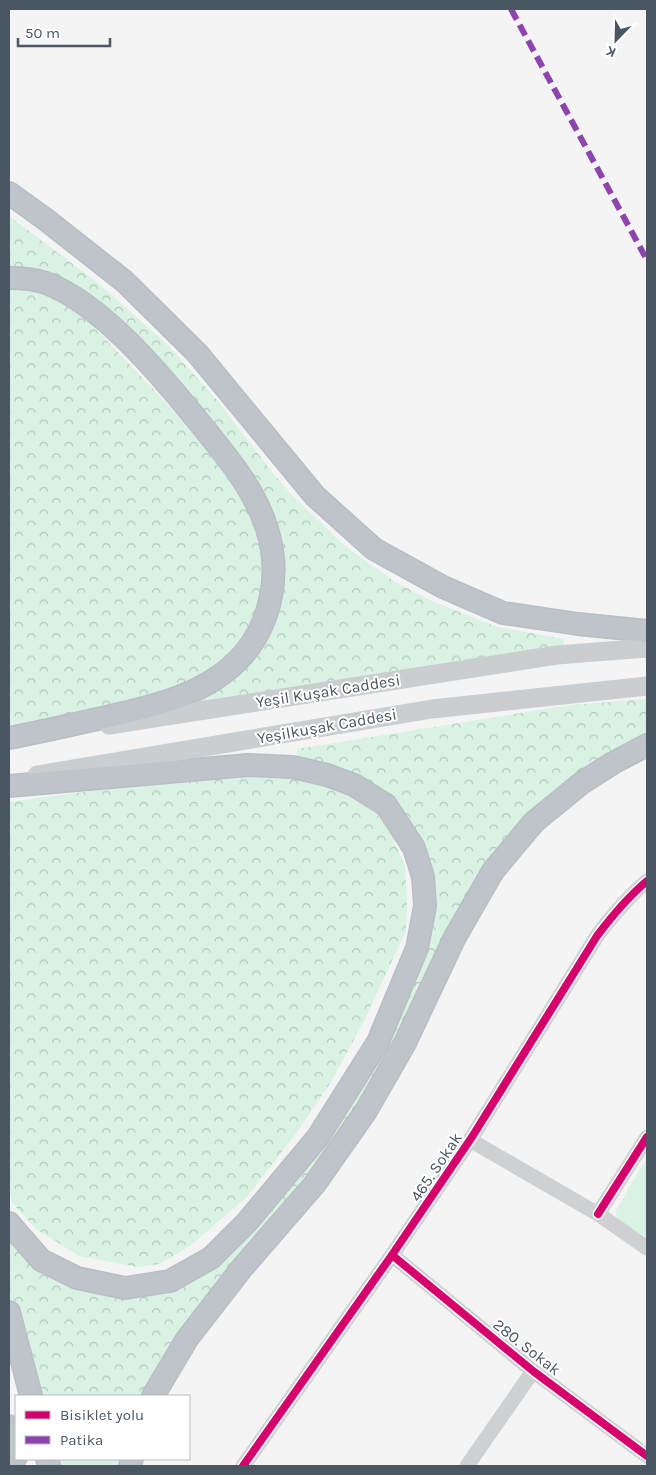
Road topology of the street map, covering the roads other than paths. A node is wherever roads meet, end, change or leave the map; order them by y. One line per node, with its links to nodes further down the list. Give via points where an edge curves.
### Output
1 (9, 193): 3 (highway, via 46,218 124,281 197,353 315,496 374,549 443,587 503,613)
2 (9, 278): 6 (highway, via 46,283 72,296 119,333 155,370 248,487 268,530 274,564 268,610 256,635 242,656 210,681 178,698)
3 (647, 631)
4 (647, 648): 6 (main road, Yeşil Kuşak Caddesi, via 557,655)
5 (647, 686): 8 (main road, Yeşilkuşak Caddesi, via 432,709)
6 (9, 740)
7 (647, 745): 20 (highway, via 583,782 541,816 493,871 455,937 405,1043 366,1111 314,1186 242,1268 187,1339)
8 (9, 780)
9 (9, 786): 14 (highway, via 248,765 293,767 327,775 386,805 414,848 423,877 425,906 417,948 378,1042 318,1136 247,1222 211,1258 170,1281 125,1288 77,1278 41,1260)
10 (647, 881): 12 (street, 465. Sokak, via 615,912 597,936)
11 (647, 1137): 13 (street)
12 (470, 1140): 13 (street); 16 (street, 465. Sokak)
13 (598, 1214): 15 (street)
14 (9, 1223)
15 (647, 1248)
16 (392, 1255): 18 (street, 280. Sokak); 24 (street, 465. Sokak)
17 (9, 1312): 19 (highway)
18 (534, 1371): 23 (street, 280. Sokak); 25 (street)
19 (31, 1395)
20 (154, 1395)
21 (9, 1426): 22 (highway)
22 (15, 1450)
23 (647, 1456)
24 (243, 1466)
25 (467, 1466)

